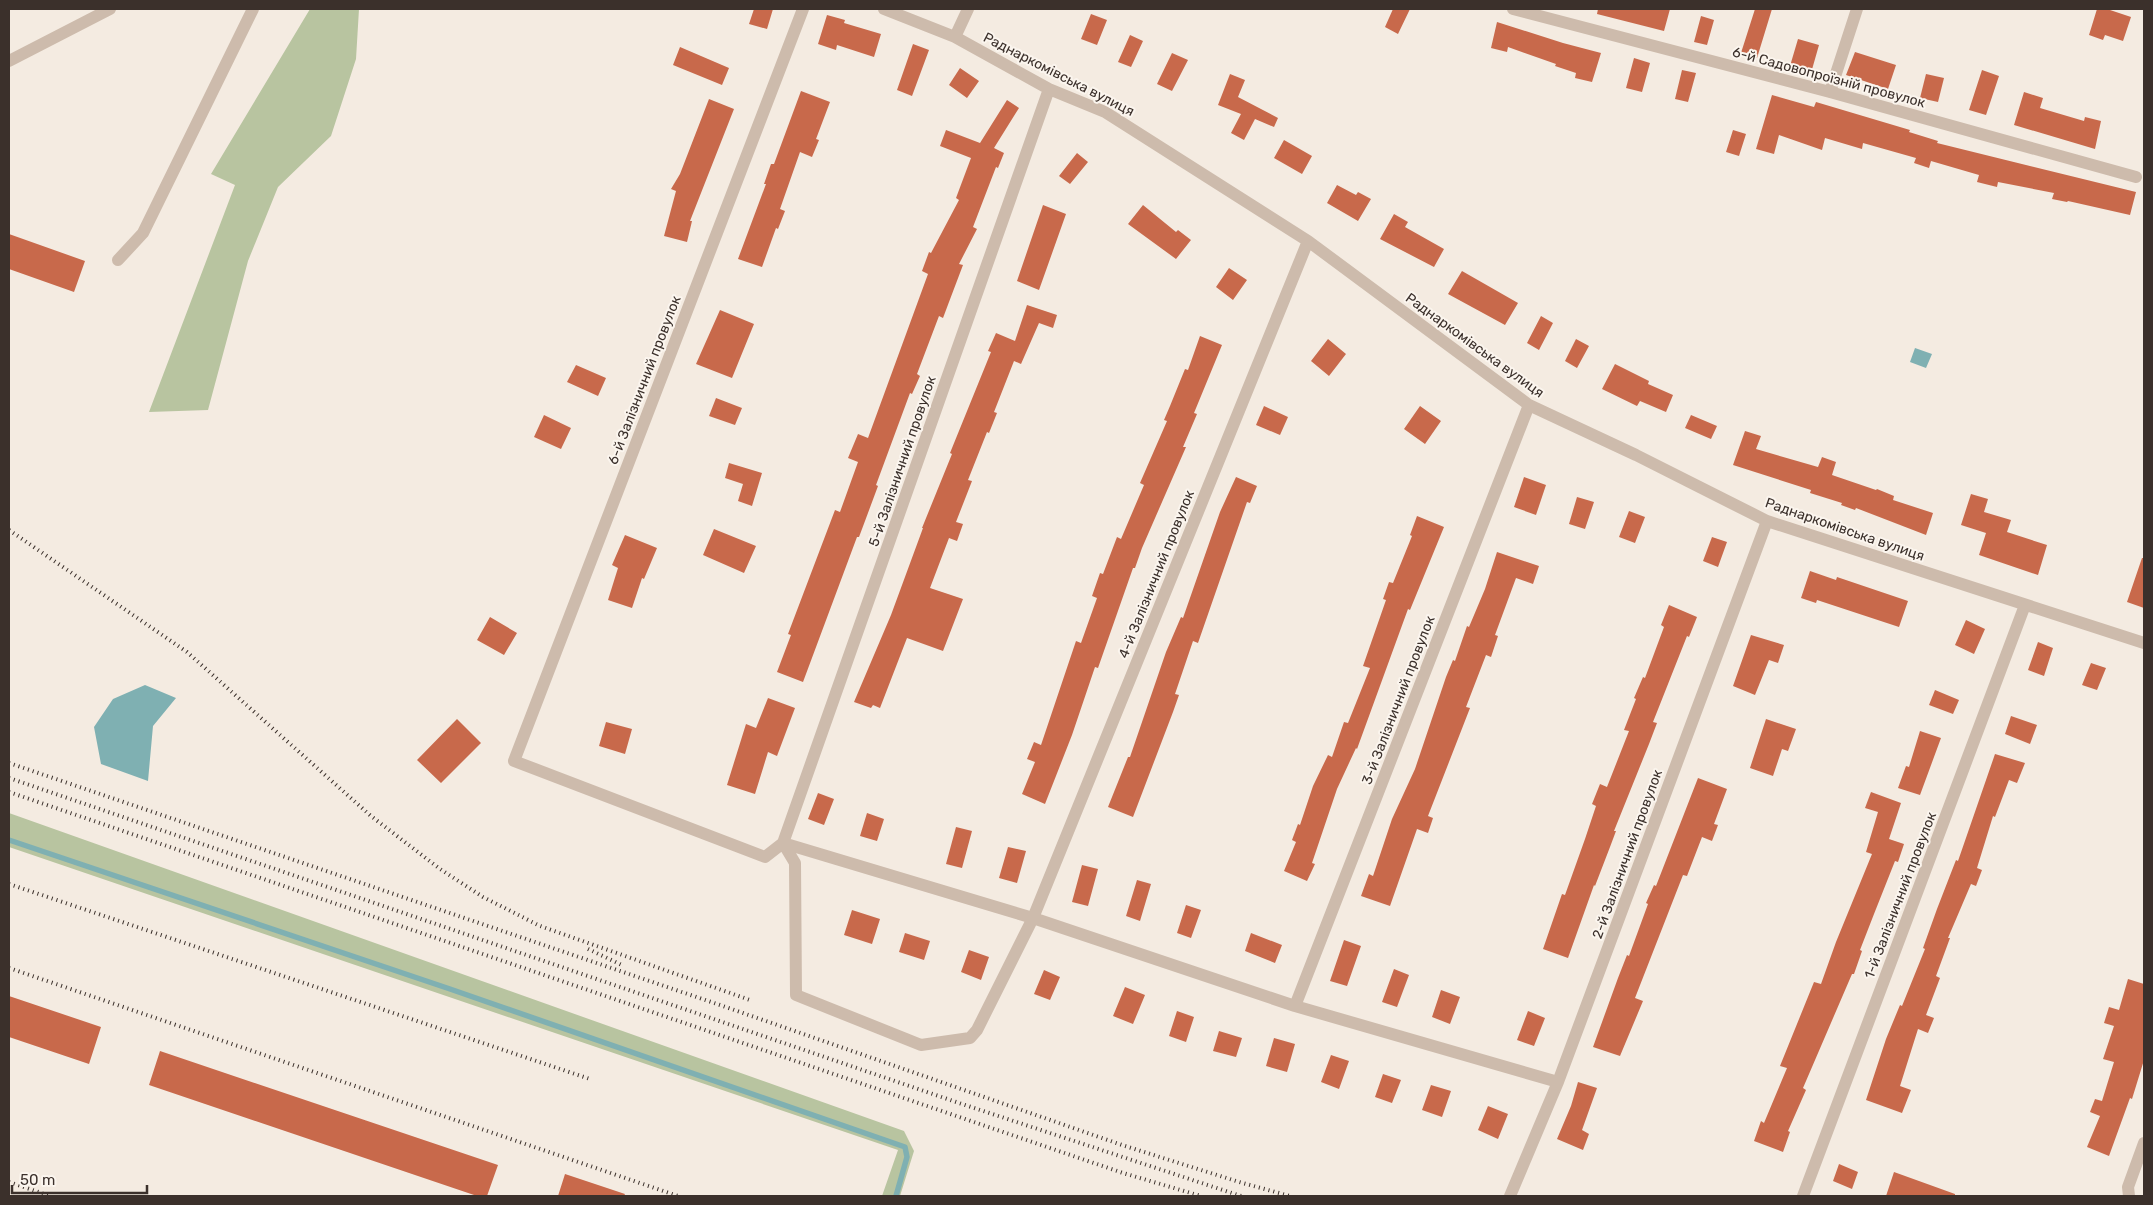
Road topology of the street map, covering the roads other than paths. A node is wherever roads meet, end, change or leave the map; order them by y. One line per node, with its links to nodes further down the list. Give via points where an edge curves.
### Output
1 (110, 9): 9 (street)
2 (253, 9): 14 (street, via 143,233)
3 (803, 9): 19 (street, 6-й Залізничний провулок, via 514,761 765,857)
4 (884, 9): 8 (street, Раднаркомівська вулиця)
5 (968, 9): 8 (street)
6 (1513, 9): 11 (street, 6-й Садовопроїзній провулок)
7 (1857, 9): 11 (street)
8 (955, 37): 10 (street, Раднаркомівська вулиця)
9 (9, 61)
10 (1049, 89): 13 (street, Раднаркомівська вулиця, via 1105,112); 19 (street, 5-й Залізничний провулок)
11 (1830, 92): 12 (street, 6-й Садовопроїзній провулок)
12 (2136, 177)
13 (1308, 241): 15 (street, Раднаркомівська вулиця); 20 (street, 4-й Залізничний провулок)
14 (118, 260)
15 (1529, 405): 16 (street, Раднаркомівська вулиця); 21 (street, 3-й Залізничний провулок)
16 (1767, 521): 17 (street, Раднаркомівська вулиця); 22 (street, 2-й Залізничний провулок)
17 (2025, 605): 18 (street, Раднаркомівська вулиця); 25 (street, 1-й Залізничний провулок)
18 (2144, 644)
19 (783, 843): 20 (street); 20 (street, 4-й Залізничний провулок, via 795,863 796,995 921,1045 970,1038)
20 (1033, 918): 21 (street)
21 (1296, 1006): 22 (street)
22 (1558, 1082): 24 (street, 2-й Залізничний провулок)
23 (2144, 1143): 26 (street, via 2128,1187)
24 (1510, 1196)
25 (1803, 1196)
26 (2129, 1196)

